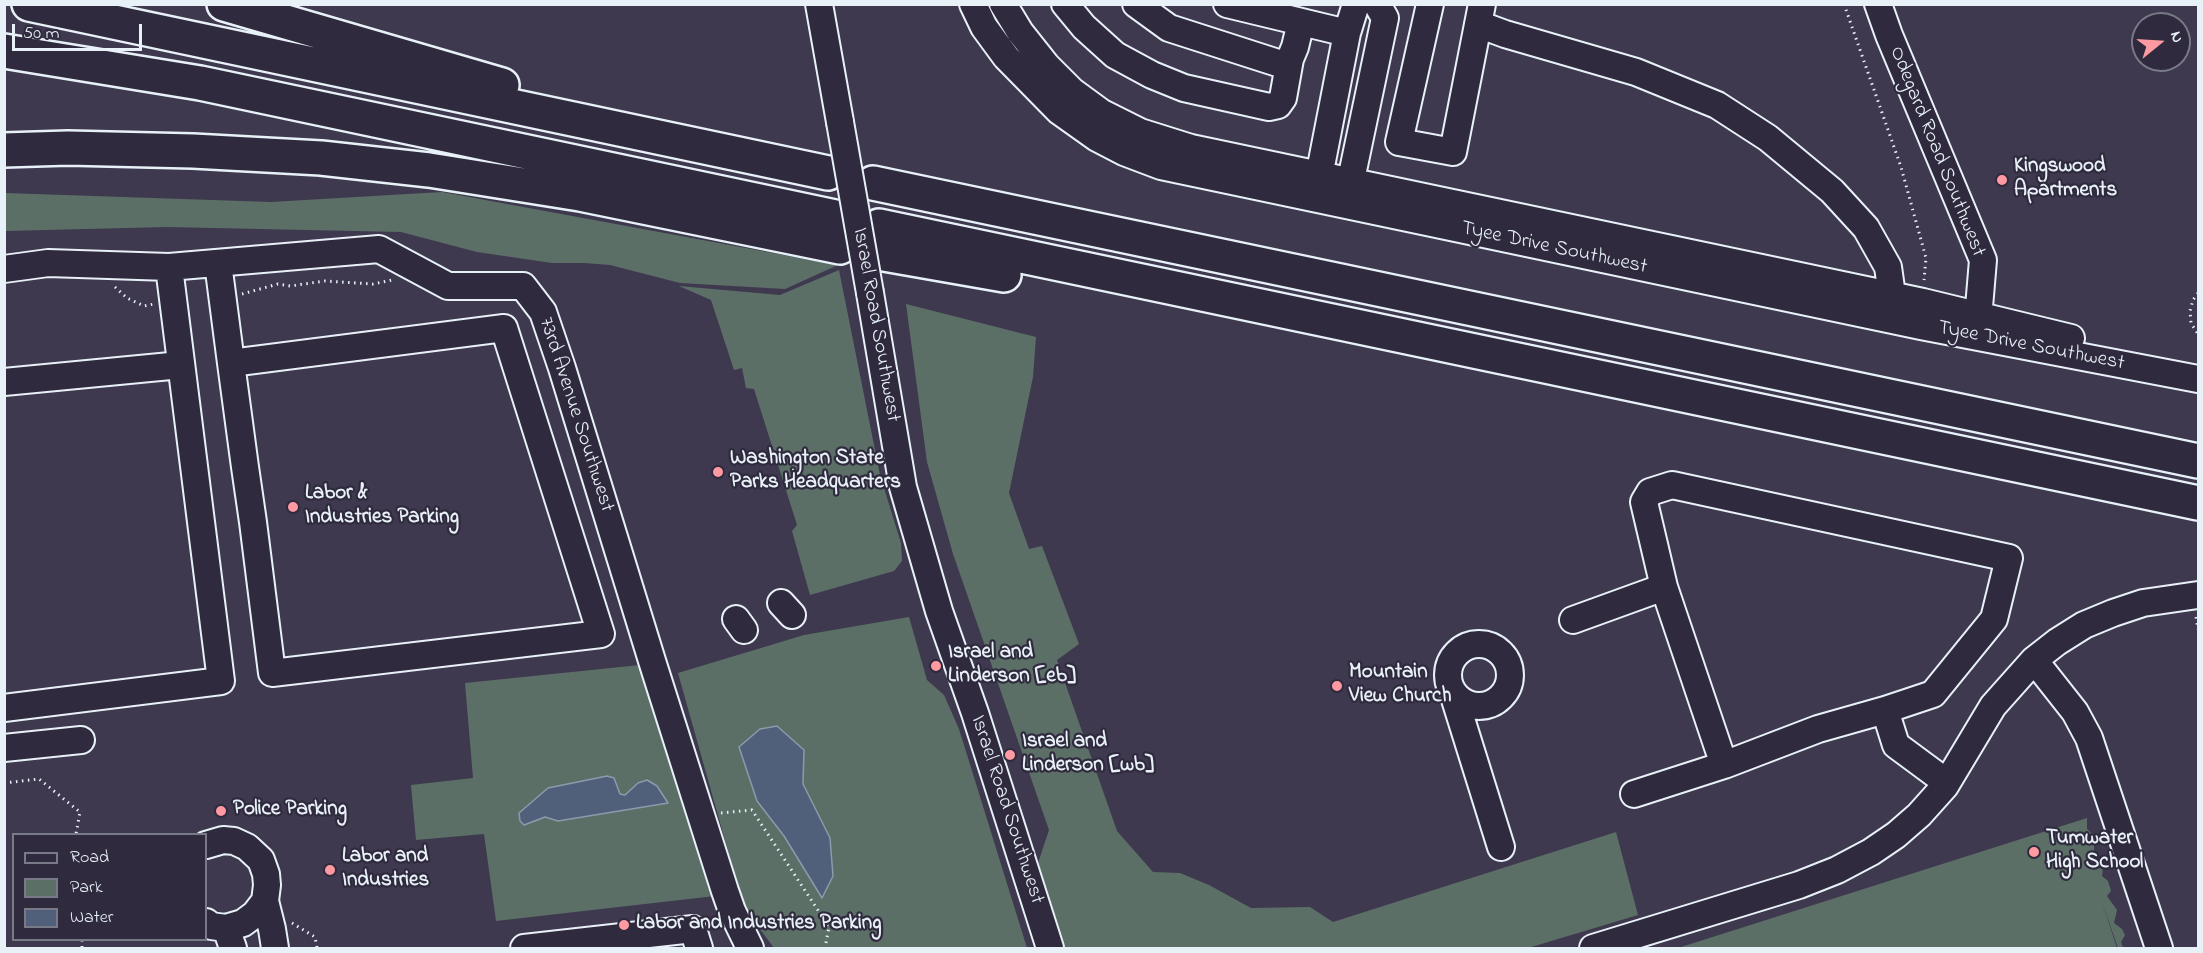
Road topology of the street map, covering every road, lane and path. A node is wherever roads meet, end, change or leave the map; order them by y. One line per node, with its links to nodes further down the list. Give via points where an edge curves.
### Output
1 (29, 4): 24 (highway)
2 (224, 4): 24 (highway)
3 (819, 4): 72 (street, Israel Road Southwest, bridge, via 903,488 939,611)
4 (973, 4): 27 (street, Tyee Drive Southwest, via 1006,57 1059,111 1097,138 1161,166)
5 (1003, 4): 27 (street, Tyee Drive Southwest, via 1047,66 1102,113 1140,132)
6 (1065, 4): 18 (street, via 1115,55 1184,88 1269,108 1283,98)
7 (1136, 4): 18 (street, via 1169,28 1281,64)
8 (1227, 4): 15 (street)
9 (1356, 4): 16 (street)
10 (1430, 4): 14 (street, via 1400,142 1453,152)
11 (1844, 4): 36 (path, via 1901,167 1926,258)
12 (1878, 4): 38 (street, Odegard Road Southwest, via 1983,260)
13 (1381, 11): 20 (street)
14 (1480, 14): 37 (street, via 1505,34 1636,72 1717,105 1744,122 1832,190 1866,228 1888,267)
15 (1301, 22): 16 (street); 18 (street)
16 (1347, 33): 19 (street)
17 (4, 51): 23 (highway, via 200,83 838,232 429,170 321,158 102,149)
18 (1290, 59)
19 (1338, 81): 20 (street); 21 (street)
20 (1371, 88): 22 (street)
21 (1330, 120): 22 (street); 27 (street)
22 (1362, 128): 28 (street)
23 (4, 150)
24 (787, 165): 25 (highway)
25 (828, 173)
26 (873, 183): 46 (highway)
27 (1317, 187): 28 (street, Tyee Drive Southwest)
28 (1349, 194): 37 (street, Tyee Drive Southwest)
29 (882, 240): 47 (highway, via 1078,288 1297,330 1461,349)
30 (218, 263): 31 (street, 73rd Avenue Southwest); 40 (street); 44 (street, 73rd Avenue Southwest, via 379,249 448,286 524,286 543,312)
31 (169, 267): 32 (street, 73rd Avenue Southwest, via 48,262); 41 (street)
32 (4, 269)
33 (393, 280): 35 (path, via 373,284 278,284)
34 (2199, 293): 39 (path, via 2190,311 2191,323)
35 (237, 295)
36 (1923, 302): 37 (street, Tyee Drive Southwest); 38 (street, Tyee Drive Southwest)
37 (1890, 307): 38 (street, Tyee Drive Southwest)
38 (1977, 326): 42 (street, Tyee Drive Southwest, via 2083,341)
39 (2199, 334)
40 (231, 363): 45 (street, via 504,328); 45 (street, via 272,674 601,634)
41 (182, 365): 43 (street); 54 (street, via 221,681)
42 (2199, 377)
43 (4, 382)
44 (587, 450): 45 (street); 71 (street, 73rd Avenue Southwest, via 732,911)
45 (544, 455)
46 (2199, 461)
47 (2199, 503)
48 (1664, 587): 50 (street); 55 (street, via 1644,502 1650,492 1672,485 2009,558 1994,619 1933,694); 58 (street)
49 (2197, 606): 51 (path); 52 (street, via 2143,603 2084,625)
50 (1573, 620)
51 (2199, 629)
52 (2034, 660): 59 (street, via 1993,706); 74 (street, via 2075,712 2089,738)
53 (1453, 693): 64 (street)
54 (4, 708)
55 (1885, 710): 58 (street, via 1818,729); 59 (street, via 1896,745)
56 (81, 740): 57 (street)
57 (4, 748)
58 (1724, 765): 61 (street)
59 (1946, 782): 73 (street, via 1919,815 1896,835 1837,870)
60 (4, 783): 62 (path, via 39,779 80,812)
61 (1634, 794)
62 (76, 833)
63 (207, 845): 65 (street, via 234,841 261,860 266,874)
64 (1501, 847)
65 (266, 907): 66 (street); 67 (street); 68 (path, via 315,937)
66 (222, 933)
67 (275, 948)
68 (317, 948)
69 (524, 948): 70 (street, via 693,929)
70 (699, 948)
71 (750, 948)
72 (1050, 948)
73 (1593, 948)
74 (2159, 948)

